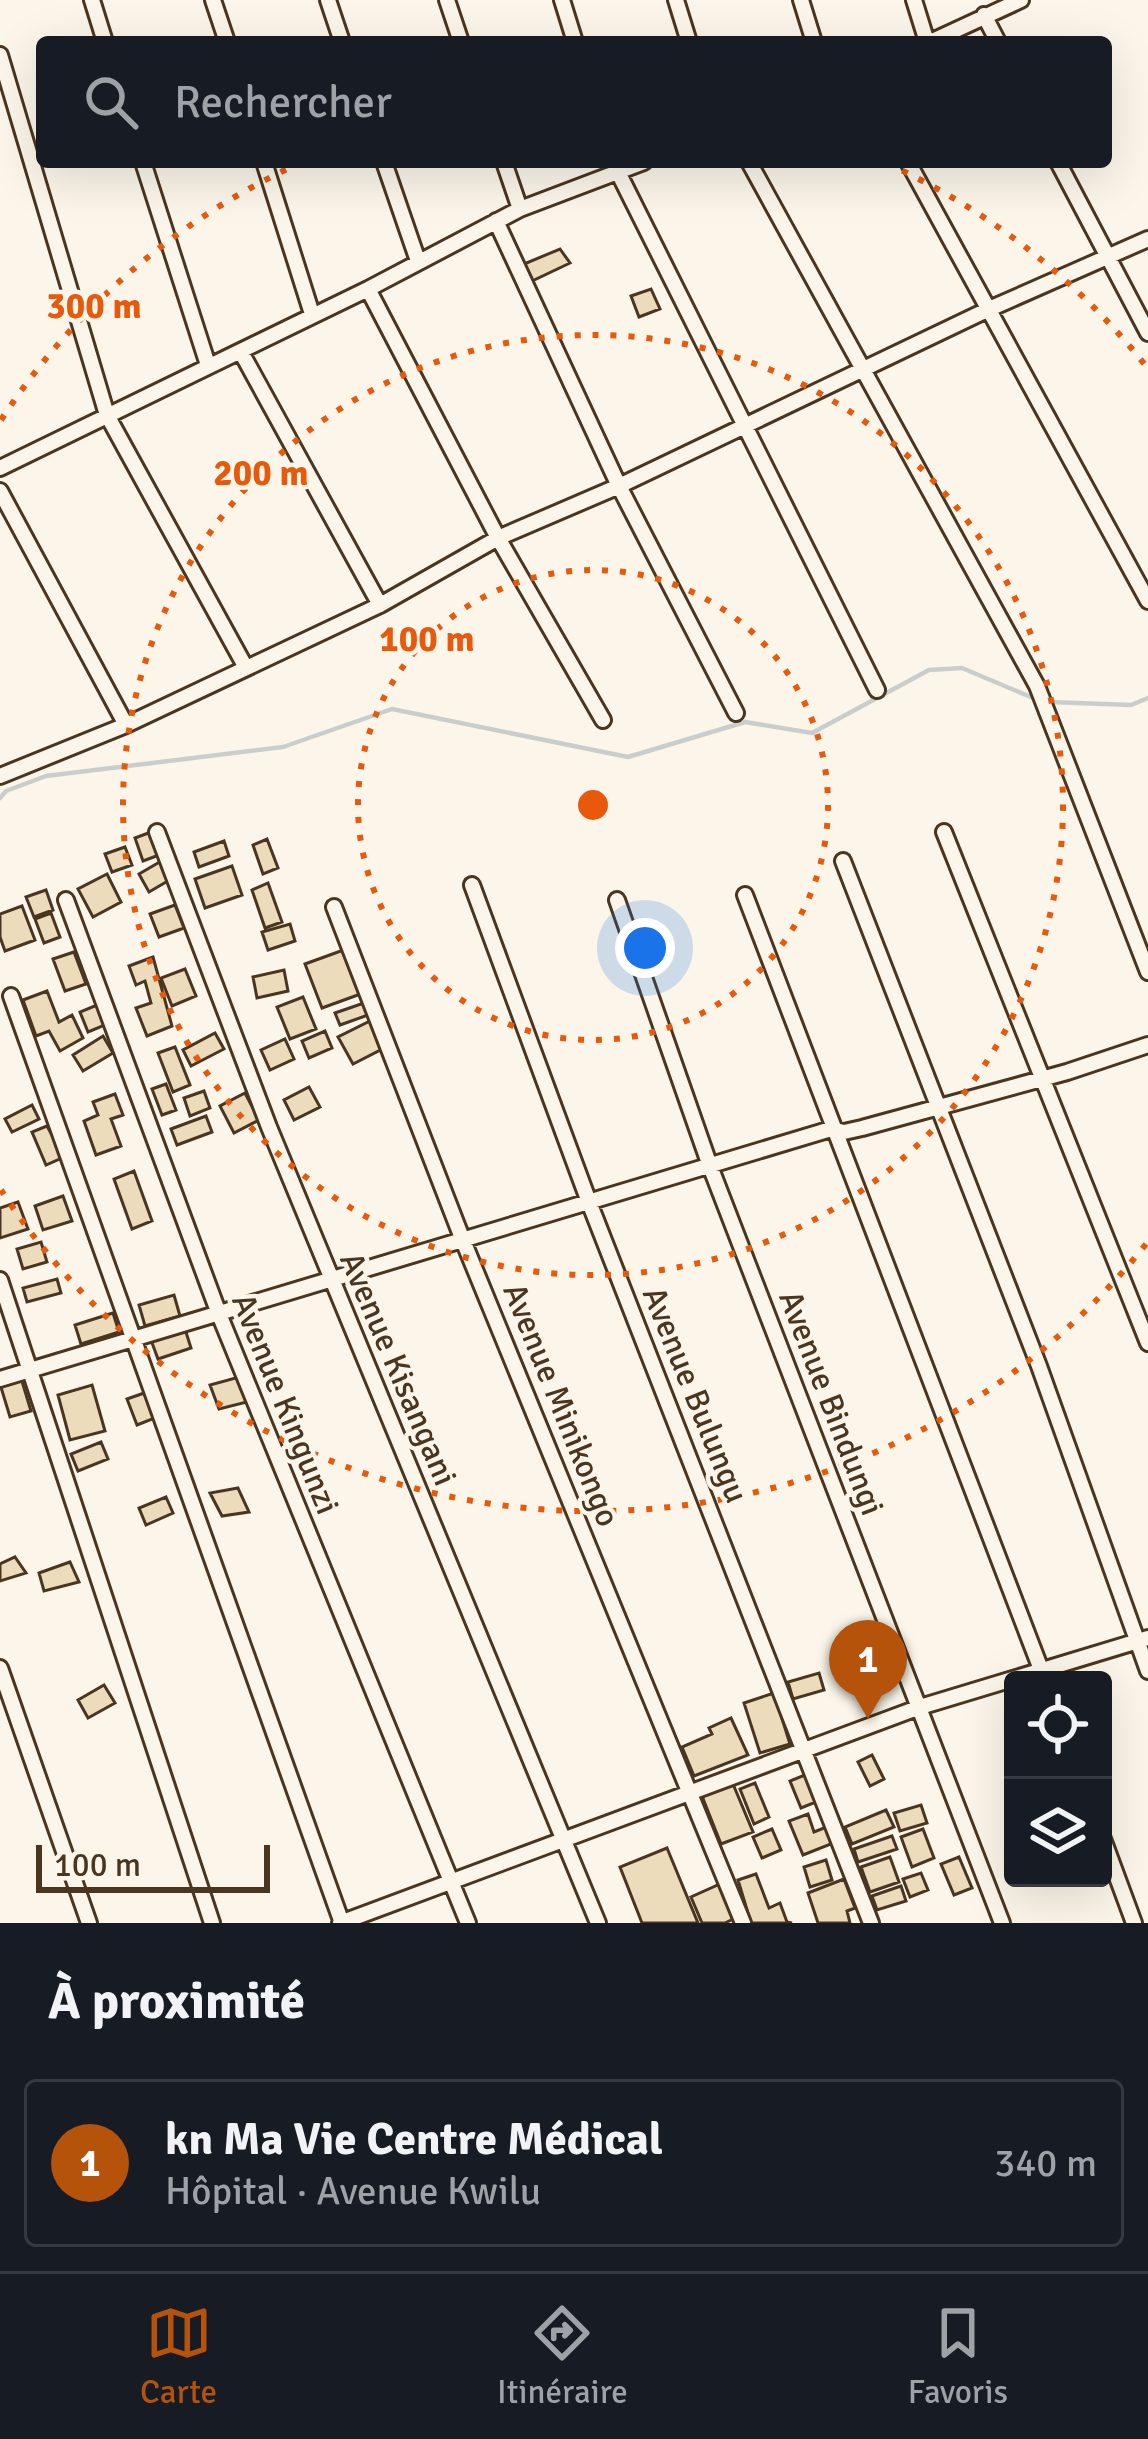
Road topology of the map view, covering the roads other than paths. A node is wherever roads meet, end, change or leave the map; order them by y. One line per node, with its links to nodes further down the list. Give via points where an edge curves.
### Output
1 (92, 0): 11 (street)
2 (213, 0): 12 (street)
3 (328, 0): 13 (street)
4 (447, 0): 14 (street)
5 (562, 0): 15 (street)
6 (676, 0): 16 (street)
7 (800, 0): 17 (street)
8 (914, 0): 18 (street)
9 (1021, 0): 10 (street)
10 (984, 15): 19 (street); 20 (street)
11 (103, 36)
12 (224, 36)
13 (340, 36)
14 (459, 36)
15 (573, 36)
16 (687, 36)
17 (812, 36)
18 (926, 36)
19 (940, 36)
20 (995, 36)
21 (0, 55): 42 (street)
22 (145, 168): 40 (street)
23 (266, 168): 37 (street)
24 (386, 168): 34 (street)
25 (506, 168): 30 (street)
26 (615, 168): 30 (street); 43 (street)
27 (752, 168): 41 (street)
28 (911, 168): 36 (street)
29 (1061, 168): 33 (street)
30 (520, 209): 31 (street)
31 (496, 221): 34 (street); 45 (street)
32 (1148, 239): 33 (street)
33 (1106, 258): 36 (street); 38 (street)
34 (418, 261): 35 (street)
35 (368, 289): 37 (street); 47 (street)
36 (987, 310): 41 (street); 48 (street)
37 (312, 314): 39 (street)
38 (1148, 333)
39 (241, 352): 40 (street); 49 (street)
40 (208, 365): 42 (street)
41 (861, 369): 43 (street); 64 (street, via 1036,686)
42 (106, 415): 44 (street); 50 (street)
43 (744, 424): 45 (street); 51 (street)
44 (0, 468)
45 (619, 486): 47 (street); 52 (street)
46 (0, 491): 54 (street)
47 (498, 538): 49 (street); 53 (street)
48 (1148, 601)
49 (380, 605): 50 (street)
50 (244, 665): 54 (street)
51 (877, 690)
52 (736, 713)
53 (603, 721)
54 (126, 724): 55 (street)
55 (0, 776)
56 (157, 832): 73 (street, Avenue Kisangani)
57 (944, 832): 67 (street)
58 (843, 861): 68 (street)
59 (472, 885): 71 (street, Avenue Bulungu)
60 (745, 896): 69 (street)
61 (66, 900): 75 (street, Avenue Kingunzi)
62 (617, 900): 70 (street, Avenue Bindungi)
63 (334, 907): 72 (street, Avenue Minikongo)
64 (1148, 971)
65 (10, 996): 76 (street)
66 (1148, 1045): 67 (street)
67 (1040, 1078): 68 (street); 77 (street)
68 (937, 1105): 69 (street); 80 (street)
69 (831, 1129): 70 (street); 82 (street)
70 (710, 1166): 71 (street); 86 (street, Avenue Bindungi)
71 (589, 1202): 72 (street); 87 (street, Avenue Bulungu)
72 (462, 1238): 73 (street); 88 (street, Avenue Minikongo)
73 (330, 1278): 75 (street); 89 (street, Avenue Kisangani)
74 (0, 1280): 78 (street)
75 (218, 1314): 76 (street); 91 (street, Avenue Kingunzi)
76 (136, 1340): 78 (street); 94 (street)
77 (1148, 1343)
78 (31, 1370): 79 (street); 93 (street)
79 (0, 1379)
80 (1143, 1640): 83 (street); 84 (street)
81 (0, 1668): 92 (street)
82 (1041, 1671)
83 (1054, 1671)
84 (1148, 1671)
85 (1004, 1685): 86 (street)
86 (920, 1707): 87 (street); 99 (street, Avenue Bindungi)
87 (806, 1749): 88 (street); 98 (street, Avenue Bulungu)
88 (691, 1792): 89 (street); 97 (street, Avenue Minikongo)
89 (566, 1840): 91 (street); 96 (street, Avenue Kisangani)
90 (1112, 1863): 100 (street)
91 (452, 1881): 94 (street); 95 (street, Avenue Kingunzi)
92 (89, 1923)
93 (212, 1923)
94 (342, 1923)
95 (467, 1923)
96 (598, 1923)
97 (743, 1923)
98 (872, 1923)
99 (1002, 1923)
100 (1134, 1923)

